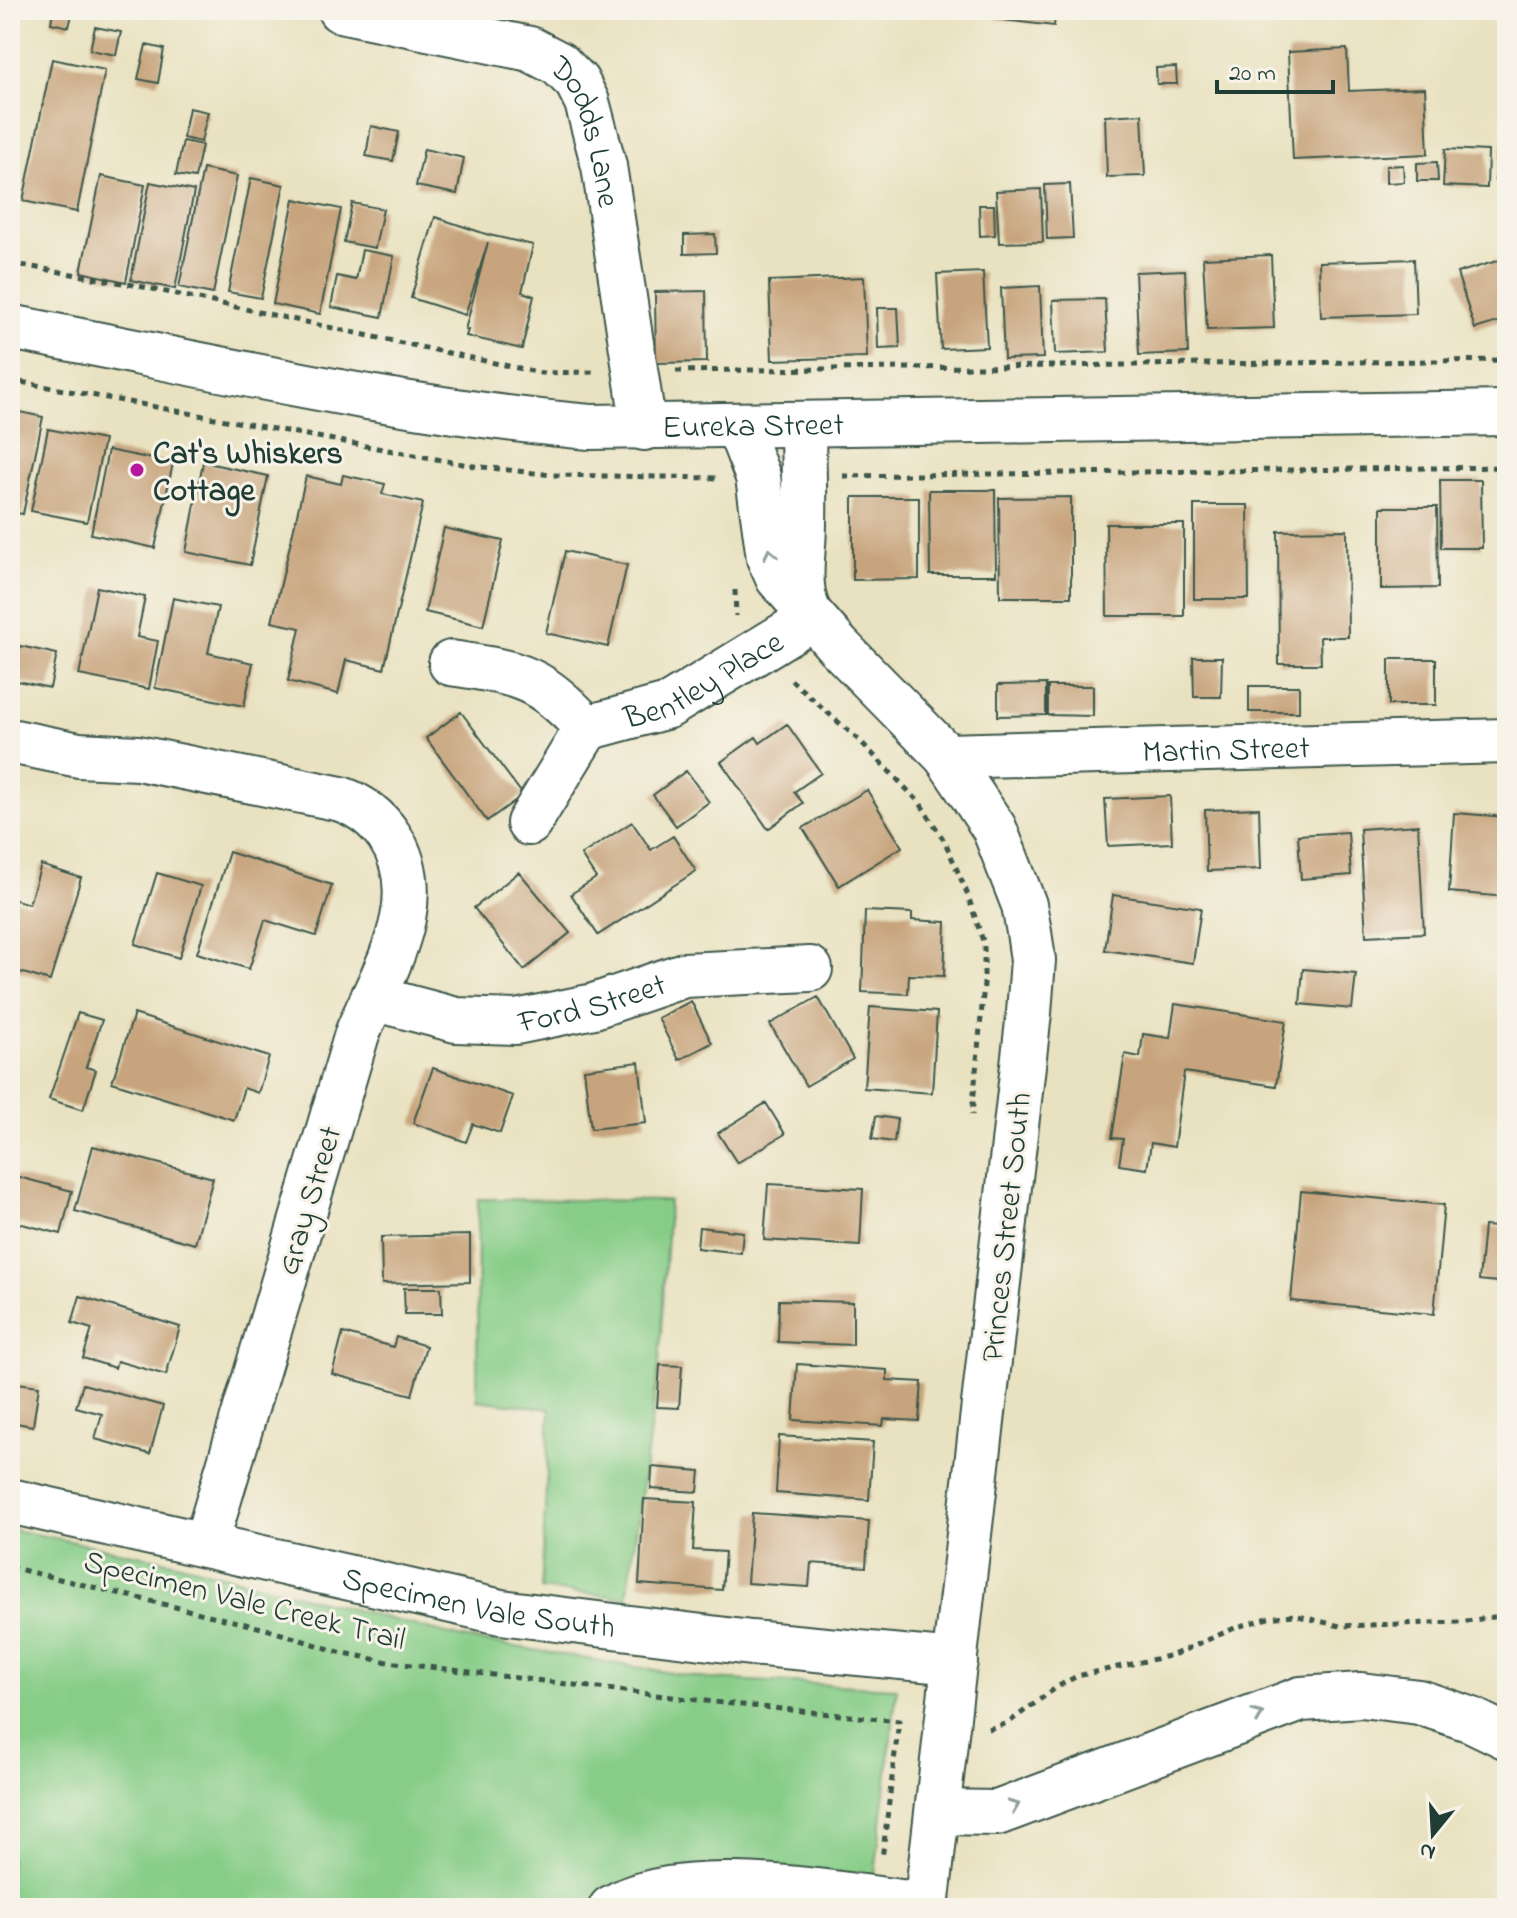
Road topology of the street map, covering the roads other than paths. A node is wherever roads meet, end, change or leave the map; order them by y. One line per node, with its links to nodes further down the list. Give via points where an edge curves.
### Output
1 (340, 10): 6 (street, Dodds Lane, via 530,49 559,64 577,82 604,166)
2 (10, 327): 6 (street, Eureka Street, via 467,414)
3 (1507, 413): 4 (street, Eureka Street)
4 (803, 424): 5 (street, Eureka Street); 7 (street, Princes Street South, via 802,583)
5 (738, 426): 6 (street, Eureka Street); 7 (street, Princes Street South, one-way to 5, via 771,564 761,489)
6 (644, 428)
7 (812, 618): 9 (street, Bentley Place, via 679,700); 12 (street, Princes Street South)
8 (451, 663): 9 (street, Bentley Place, via 524,677 547,690)
9 (587, 728): 13 (street, Bentley Place)
10 (10, 741): 15 (street, Gray Street, via 79,755 138,758 341,799 362,808 379,823 402,859 407,888 390,964)
11 (1507, 741): 12 (street, Martin Street)
12 (946, 756): 18 (street, Princes Street South, via 1005,853 1024,905 1033,960)
13 (529, 823)
14 (810, 969): 15 (street, Ford Street, via 684,975 594,1006 516,1022 456,1020)
15 (373, 998): 17 (street, Gray Street, via 357,1034)
16 (10, 1501): 17 (street, Specimen Vale South)
17 (206, 1543): 18 (street, Specimen Vale South, via 501,1612)
18 (955, 1662): 20 (street, Princes Street South)
19 (1507, 1737): 20 (street, one-way to 19, via 997,1813 1282,1704 1313,1697 1361,1695 1419,1702)
20 (938, 1812): 21 (street, Princes Street South)
21 (926, 1907): 22 (street, via 769,1888 694,1886 643,1894)
22 (611, 1908)

